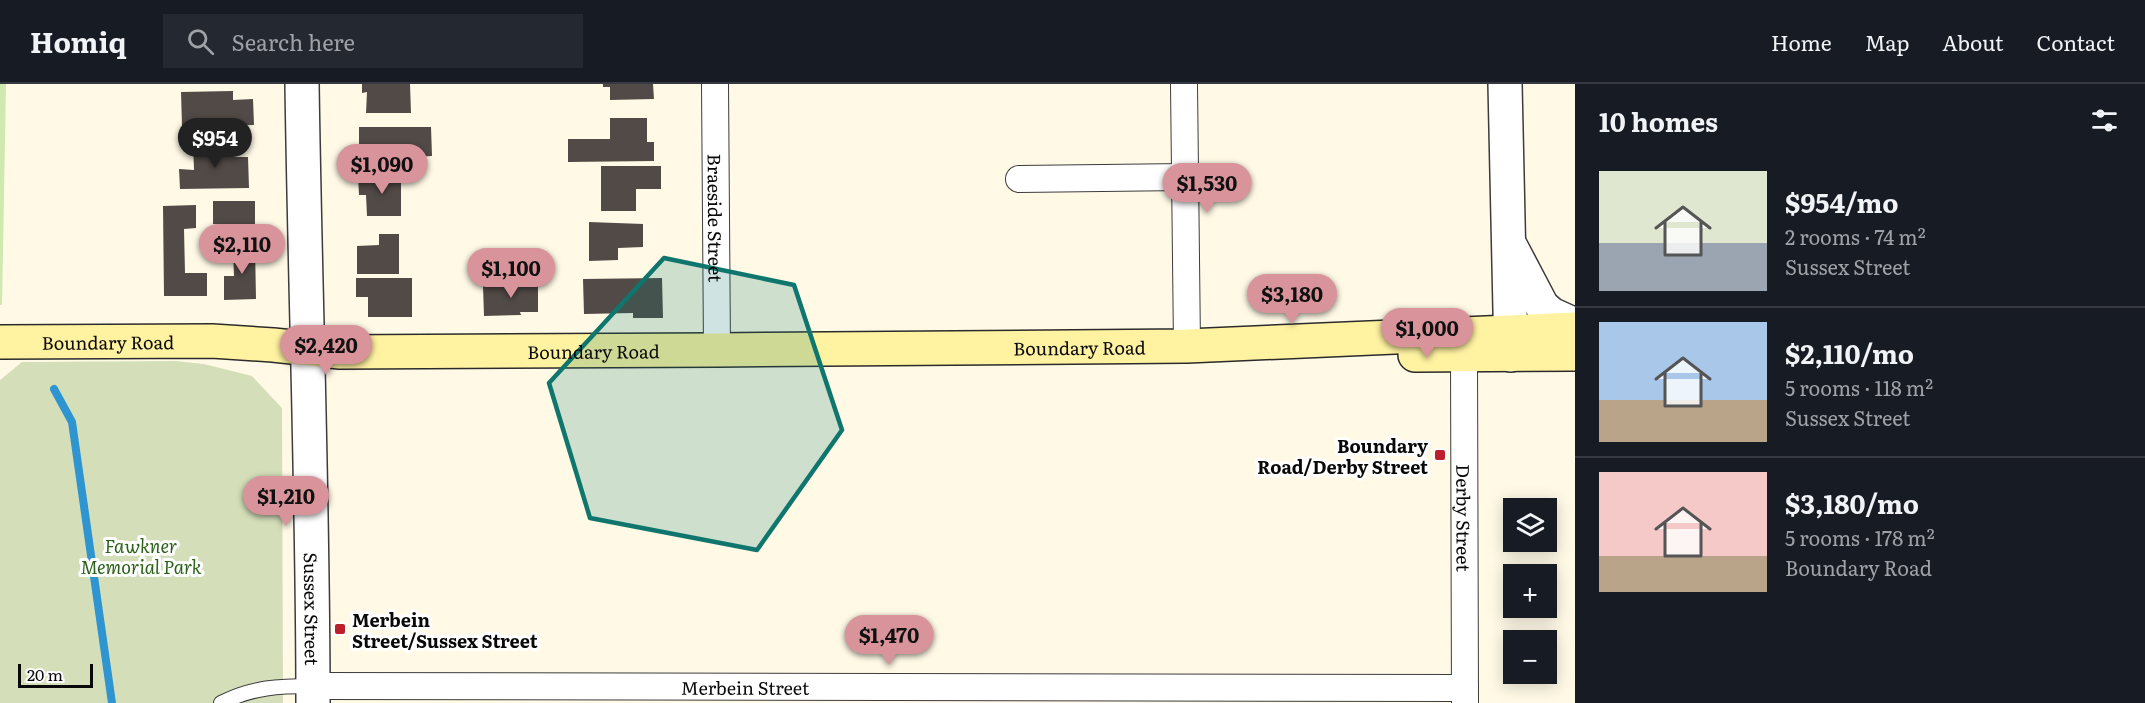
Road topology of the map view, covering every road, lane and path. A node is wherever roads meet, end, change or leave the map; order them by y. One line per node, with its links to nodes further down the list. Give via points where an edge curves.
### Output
1 (302, 84): 13 (street, Sussex Street)
2 (715, 84): 14 (street, Braeside Street)
3 (1184, 84): 5 (street)
4 (1505, 84): 7 (street)
5 (1185, 177): 6 (street); 12 (street)
6 (1019, 179)
7 (1508, 240): 8 (street, via 1542,306); 10 (street)
8 (1575, 327): 10 (main road, Boundary Road)
9 (0, 342): 13 (main road, Boundary Road, via 212,341)
10 (1511, 343): 11 (main road, Boundary Road); 15 (main road, Boundary Road)
11 (1464, 344): 12 (main road, Boundary Road); 17 (street, Derby Street)
12 (1187, 346): 14 (main road, Boundary Road)
13 (306, 349): 14 (main road, Boundary Road); 16 (street, Sussex Street)
14 (717, 350)
15 (1575, 354)
16 (313, 694): 17 (street, Merbein Street); 18 (lane, via 273,686)
17 (1466, 696)
18 (221, 703)

